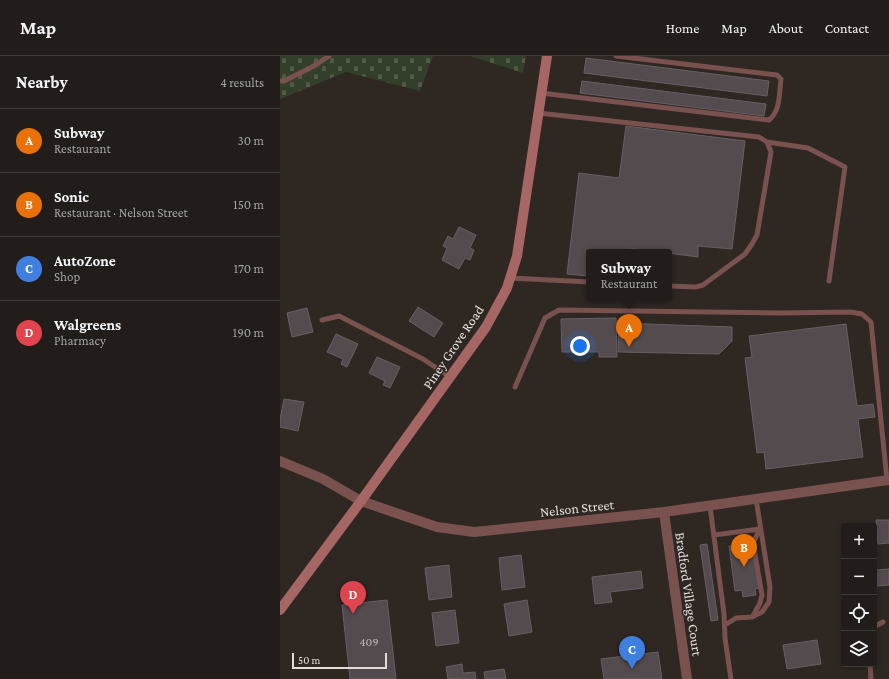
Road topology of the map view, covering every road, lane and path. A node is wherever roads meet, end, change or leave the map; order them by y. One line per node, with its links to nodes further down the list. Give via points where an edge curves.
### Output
1 (329, 56): 4 (lane, via 314,66)
2 (547, 56): 5 (main road, Piney Grove Road)
3 (616, 56): 5 (lane, via 777,75 781,79 778,107 769,120)
4 (280, 81)
5 (542, 93): 6 (main road, Piney Grove Road)
6 (538, 113): 7 (lane, via 759,137); 8 (main road, Piney Grove Road, via 517,256)
7 (767, 142): 9 (lane, via 808,148 845,167); 11 (lane, via 771,152 757,235 752,244 745,254 703,285)
8 (510, 278): 10 (lane); 13 (main road, Piney Grove Road, via 486,327)
9 (829, 281)
10 (586, 282)
11 (672, 286)
12 (322, 320): 13 (lane, via 339,316 423,359)
13 (450, 377): 18 (main road, Piney Grove Road)
14 (515, 387): 16 (lane, via 545,318 559,310 862,314 871,322)
15 (280, 461): 18 (street, Nelson Street, via 323,479)
16 (888, 480): 17 (street, Nelson Street)
17 (756, 499): 19 (street, Nelson Street); 21 (lane)
18 (361, 501): 20 (street, Nelson Street, via 437,527 474,532); 23 (main road, Piney Grove Road)
19 (710, 506): 20 (street, Nelson Street); 22 (lane)
20 (664, 512): 29 (street, Bradford Village Court)
21 (760, 529): 22 (lane); 24 (lane, via 753,543 762,595); 24 (lane, via 770,587 769,602 762,612)
22 (714, 534): 26 (lane)
23 (280, 610)
24 (752, 617): 26 (lane, via 736,618)
25 (883, 622): 27 (lane)
26 (725, 625): 30 (lane)
27 (877, 625)
28 (870, 667): 31 (lane)
29 (687, 679)
30 (731, 679)
31 (872, 679)

